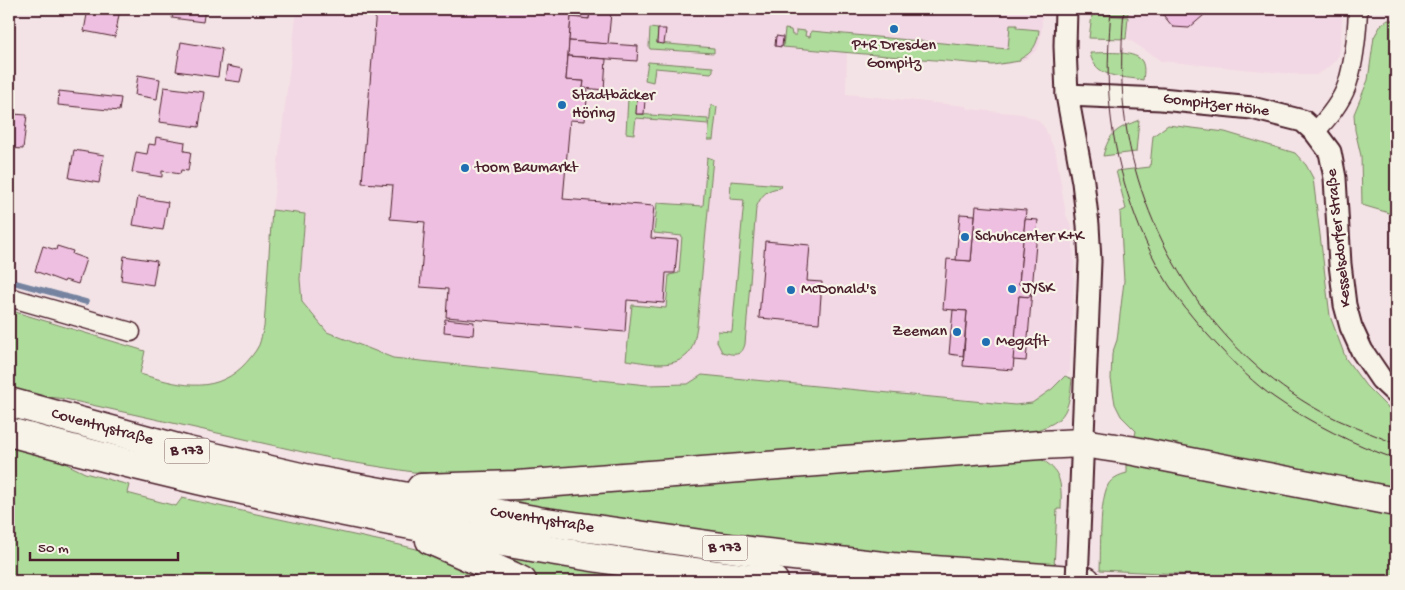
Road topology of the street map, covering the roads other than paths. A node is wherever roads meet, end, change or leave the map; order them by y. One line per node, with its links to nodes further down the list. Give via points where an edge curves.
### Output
1 (1066, 9): 3 (street)
2 (1358, 9): 4 (street, via 1357,42 1347,86 1331,114)
3 (1067, 95): 4 (street, Gompitzer Höhe, via 1252,108 1303,122); 10 (street, via 1088,225 1090,261)
4 (1315, 132): 7 (street, Kesselsdorfer Straße, via 1330,152 1335,178 1340,264 1351,327 1362,351)
5 (9, 298): 6 (street)
6 (131, 332)
7 (1396, 393)
8 (9, 402): 11 (highway, Coventrystraße / B 173, via 188,451)
9 (9, 432): 13 (highway, B 173, via 184,477)
10 (1082, 443): 11 (highway, via 518,485); 12 (highway); 16 (street, bridge)
11 (366, 490): 17 (highway, Coventrystraße / B 173, via 539,521 748,551 892,567)
12 (1396, 502)
13 (380, 520): 14 (highway); 15 (highway, B 173, via 532,548)
14 (522, 581)
15 (774, 581)
16 (1077, 581)
17 (1086, 581)

